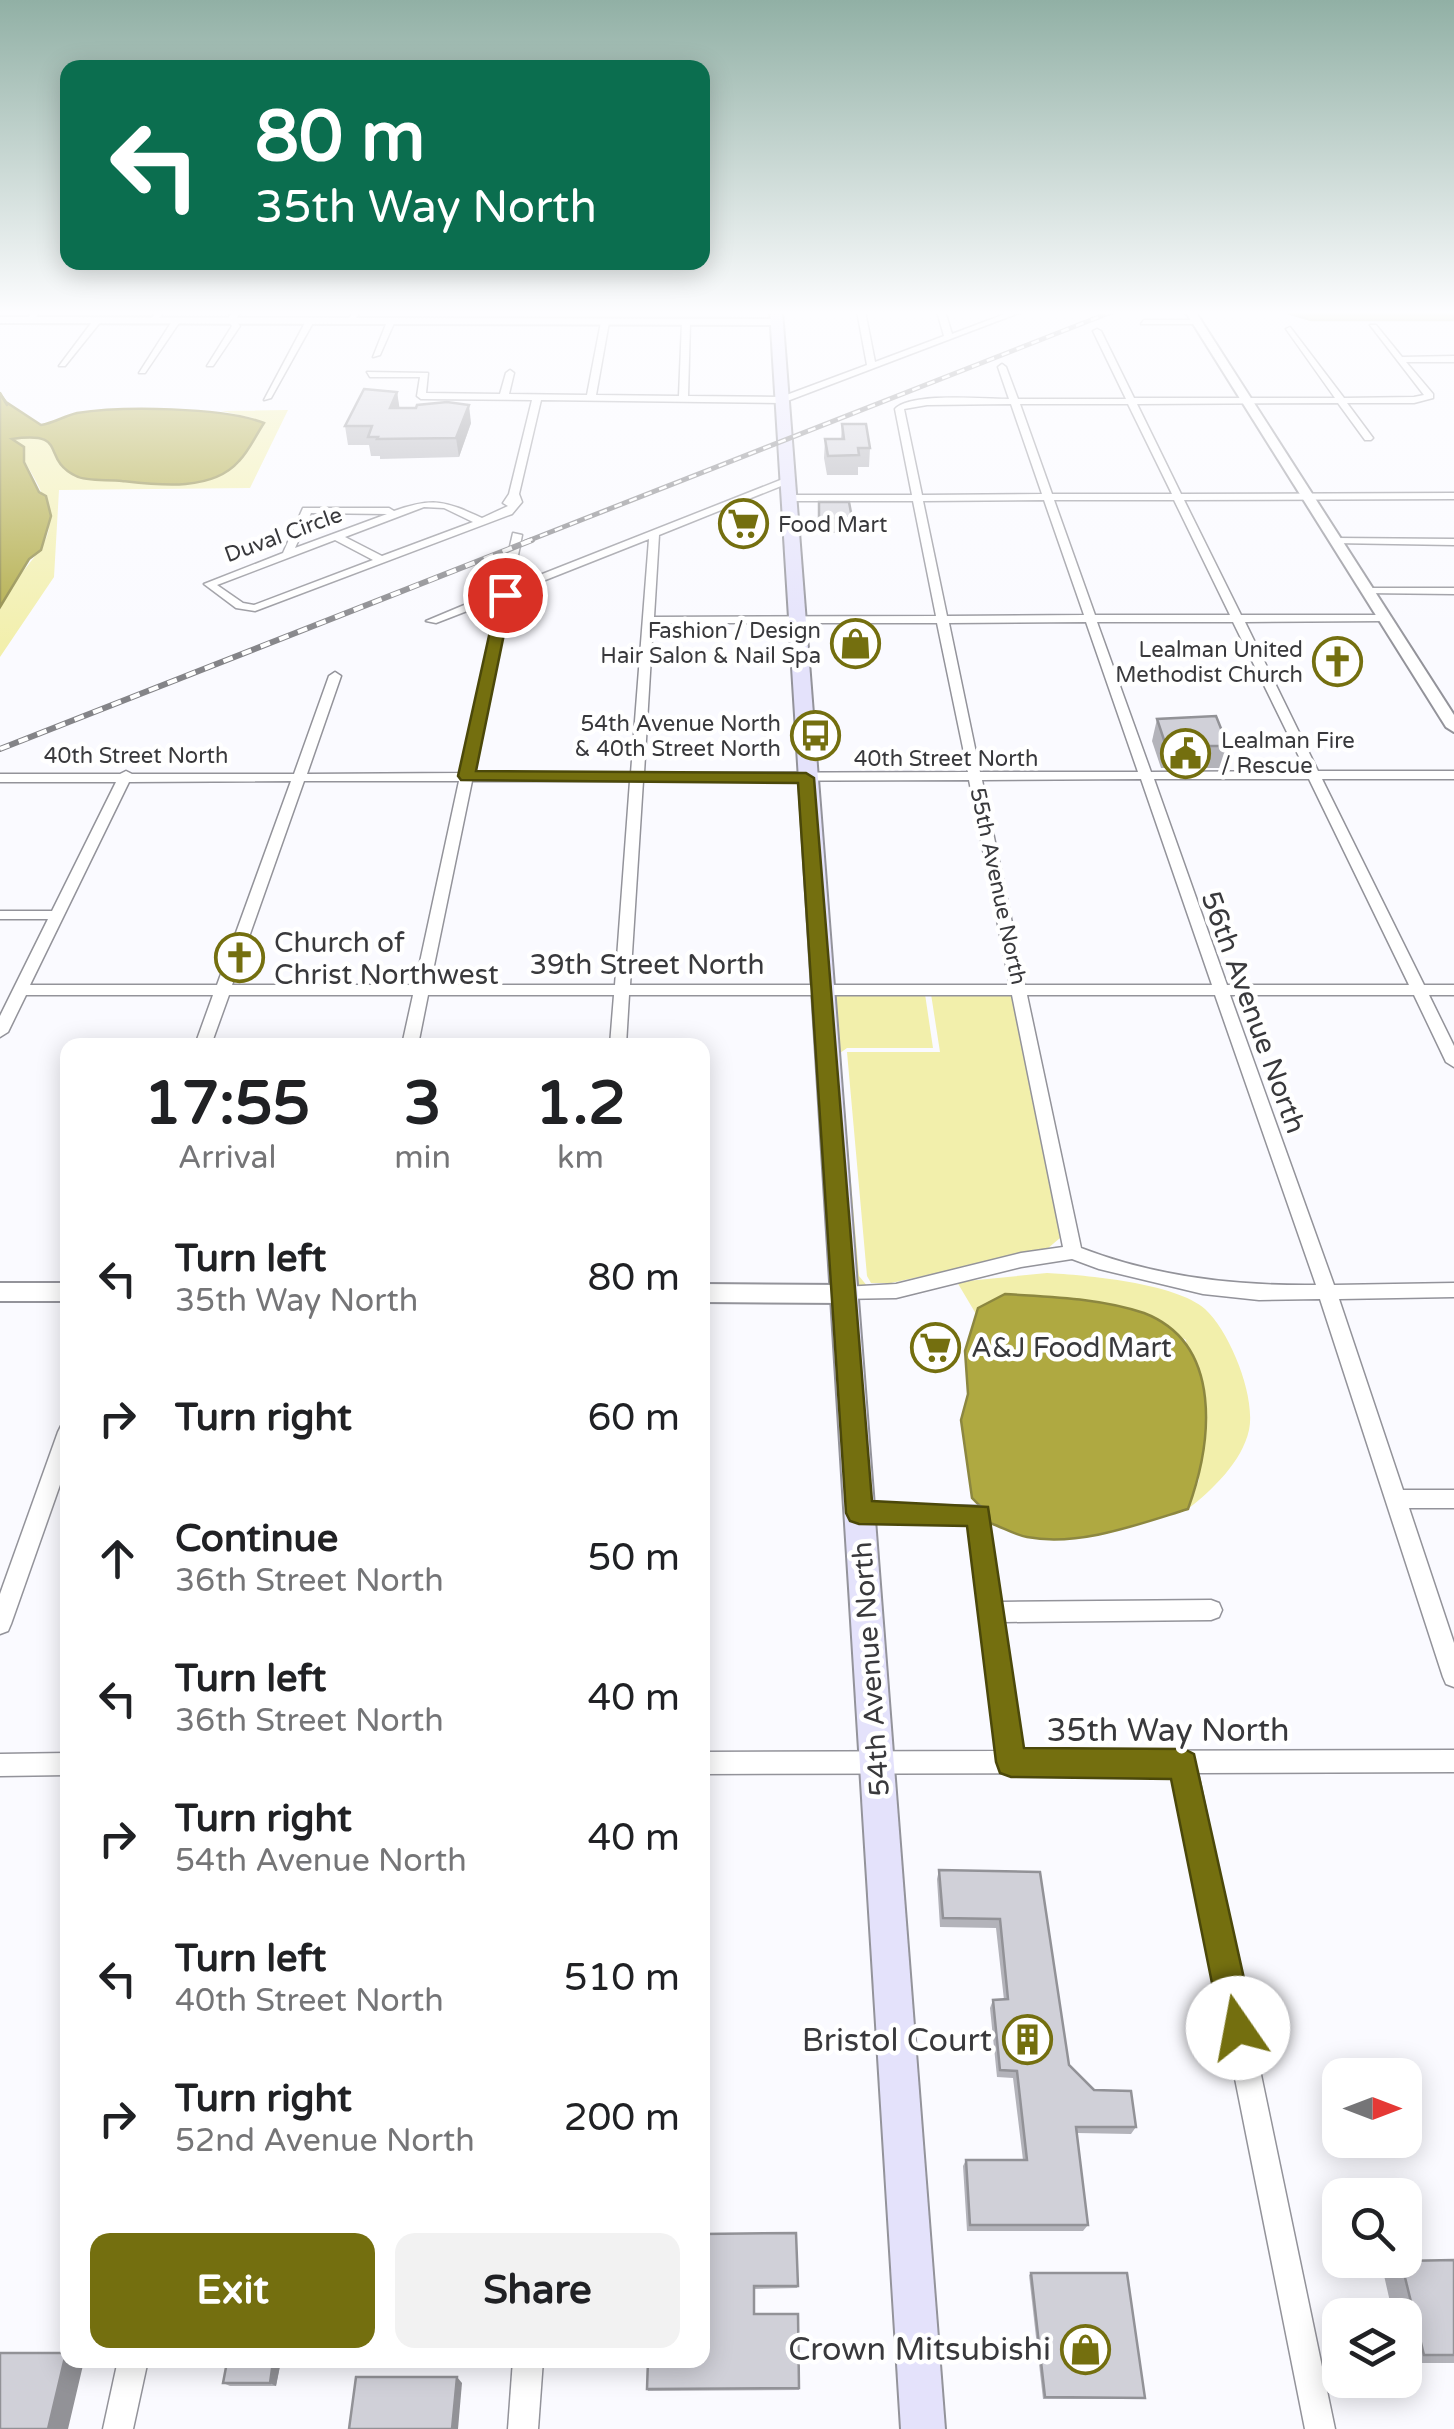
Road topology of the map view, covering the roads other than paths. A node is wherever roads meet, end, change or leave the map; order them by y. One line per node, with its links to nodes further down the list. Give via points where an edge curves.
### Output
1 (530, 424): 17 (street, Duval Circle, via 517,502)
2 (784, 424): 9 (main road, 54th Avenue North)
3 (901, 424): 12 (street, 55th Avenue North)
4 (1023, 424): 13 (street, 56th Avenue North)
5 (1144, 424): 14 (street)
6 (1262, 424): 10 (street)
7 (1358, 424): 8 (street)
8 (1368, 438)
9 (788, 480): 15 (main road, 54th Avenue North); 19 (street)
10 (1308, 496): 11 (street); 14 (street); 21 (street)
11 (1454, 496)
12 (918, 497): 13 (street); 15 (street); 28 (street, 55th Avenue North)
13 (1049, 497): 14 (street); 29 (street, 56th Avenue North)
14 (1180, 497): 30 (street)
15 (789, 498): 32 (main road, 54th Avenue North)
16 (404, 511): 17 (street, Duval Circle, via 441,504); 20 (street, Duval Circle); 23 (street, via 307,510)
17 (482, 522): 24 (street, Duval Circle)
18 (517, 535): 27 (street)
19 (654, 535): 27 (street); 33 (street)
20 (335, 536): 23 (street, Duval Circle); 24 (street)
21 (1337, 542): 22 (street); 25 (street)
22 (1454, 542)
23 (288, 553): 24 (street, Duval Circle, via 210,586 255,608)
24 (382, 560)
25 (1367, 591): 26 (street); 31 (street)
26 (1454, 591)
27 (505, 595): 34 (street); 40 (street)
28 (943, 618): 29 (street); 32 (street); 45 (street, 55th Avenue North)
29 (1090, 618): 30 (street); 46 (street, 56th Avenue North)
30 (1238, 618): 31 (street); 42 (street)
31 (1384, 618): 36 (street)
32 (796, 619): 33 (street); 44 (main road, 54th Avenue North)
33 (650, 620): 41 (street)
34 (432, 621)
35 (335, 676): 37 (street)
36 (1454, 727)
37 (298, 775): 39 (street, 40th Street North); 40 (street, 40th Street North); 51 (street)
38 (1454, 775): 42 (street, 40th Street North)
39 (126, 776): 43 (street, 40th Street North); 48 (street)
40 (466, 776): 41 (street, 40th Street North); 49 (street)
41 (638, 776): 44 (street, 40th Street North); 50 (street)
42 (1312, 776): 46 (street, 40th Street North); 56 (street)
43 (0, 778)
44 (806, 778): 45 (street, 40th Street North); 53 (main road, 54th Avenue North)
45 (976, 778): 46 (street, 40th Street North); 54 (street, 55th Avenue North)
46 (1143, 778): 55 (street, 56th Avenue North)
47 (0, 915): 48 (street)
48 (57, 915): 52 (street)
49 (421, 988): 50 (street, 39th Street North); 51 (street, 39th Street North); 60 (street)
50 (622, 988): 53 (street, 39th Street North); 61 (street)
51 (223, 989): 52 (street, 39th Street North); 59 (street)
52 (20, 990): 58 (street)
53 (822, 990): 54 (street, 39th Street North); 69 (main road, 54th Avenue North)
54 (1021, 990): 55 (street, 39th Street North); 63 (street, 55th Avenue North)
55 (1220, 990): 56 (street, 39th Street North); 67 (street, 56th Avenue North)
56 (1419, 990): 57 (street, 39th Street North); 62 (street)
57 (1454, 990)
58 (0, 1032)
59 (206, 1038)
60 (411, 1038)
61 (618, 1038)
62 (1454, 1062)
63 (1074, 1252): 67 (street, via 1203,1287); 69 (street, via 896,1292)
64 (1454, 1290): 67 (street)
65 (0, 1292): 66 (street)
66 (60, 1292)
67 (1327, 1292): 71 (street, 56th Avenue North)
68 (710, 1293): 69 (street)
69 (844, 1294): 73 (main road, 54th Avenue North)
70 (60, 1455): 76 (street)
71 (1397, 1499): 72 (street); 77 (street, 56th Avenue North)
72 (1454, 1499)
73 (859, 1513): 75 (street, via 979,1515); 81 (main road, 54th Avenue North)
74 (1210, 1610): 75 (street)
75 (991, 1612): 79 (street)
76 (0, 1624)
77 (1454, 1676)
78 (1454, 1760): 83 (street, 35th Way North)
79 (1011, 1762): 81 (street, 35th Way North); 83 (street, 35th Way North)
80 (710, 1763): 81 (street, 35th Way North)
81 (877, 1763): 89 (main road, 54th Avenue North)
82 (60, 1764): 84 (street)
83 (1184, 1764): 90 (street)
84 (0, 1765)
85 (130, 2368): 87 (street)
86 (527, 2368): 88 (street)
87 (118, 2429)
88 (523, 2429)
89 (923, 2429)
90 (1320, 2429)

